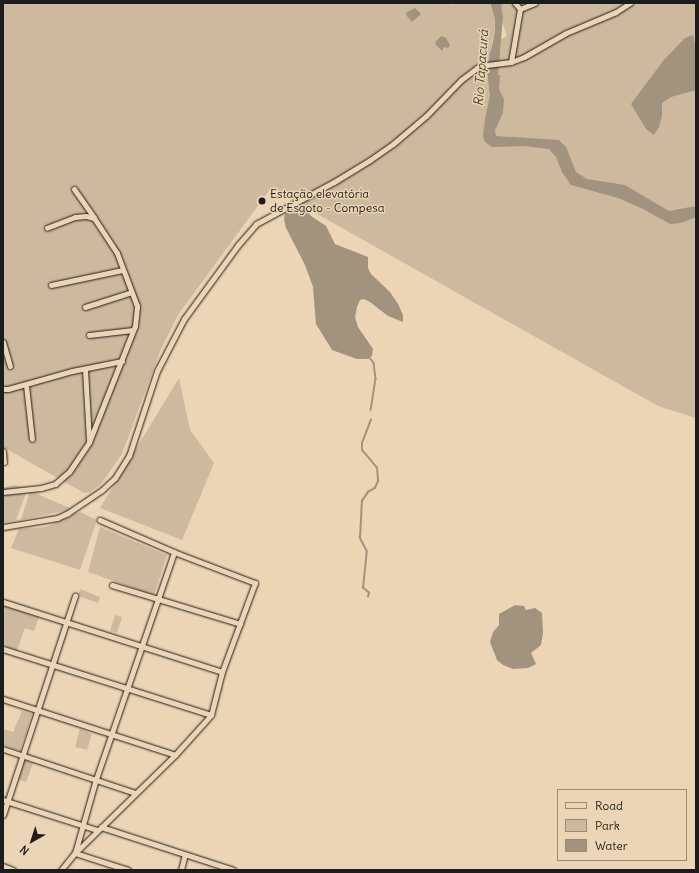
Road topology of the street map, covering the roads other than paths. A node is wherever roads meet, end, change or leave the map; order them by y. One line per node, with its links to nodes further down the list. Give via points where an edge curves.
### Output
1 (515, 3): 4 (street)
2 (535, 3): 4 (street)
3 (630, 3): 5 (street)
4 (520, 9): 5 (street)
5 (511, 62): 27 (street, via 490,64 470,72 426,116 370,160 268,216 249,231 196,300 168,348 152,385 129,456 115,478 102,490 57,518)
6 (74, 189): 7 (street)
7 (94, 218): 8 (street, via 75,217); 9 (street, via 117,253)
8 (47, 228)
9 (122, 270): 10 (street); 11 (street)
10 (51, 285)
11 (132, 292): 12 (street); 13 (street, via 137,306)
12 (85, 307)
13 (133, 330): 14 (street); 16 (street)
14 (88, 335)
15 (3, 342): 17 (street)
16 (122, 361): 18 (street); 22 (street)
17 (10, 366)
18 (85, 369): 19 (street); 22 (street)
19 (26, 385): 20 (street); 21 (street)
20 (3, 389)
21 (32, 439)
22 (89, 442): 25 (street, via 68,472 55,484)
23 (3, 451): 24 (street)
24 (4, 462)
25 (3, 492)
26 (100, 520): 28 (street)
27 (3, 527)
28 (174, 552): 31 (street); 34 (street, via 255,583)
29 (112, 585): 31 (street)
30 (74, 596): 33 (street)
31 (158, 600): 34 (street); 35 (street)
32 (3, 602): 33 (street)
33 (66, 622): 35 (street); 37 (street)
34 (240, 624): 38 (street)
35 (142, 647): 38 (street); 39 (street)
36 (3, 649): 37 (street)
37 (52, 665): 39 (street); 41 (street)
38 (222, 672): 42 (street)
39 (127, 690): 42 (street); 43 (street)
40 (3, 699): 41 (street)
41 (37, 712): 43 (street); 45 (street)
42 (211, 715): 46 (street)
43 (112, 735): 46 (street); 47 (street)
44 (3, 749): 45 (street)
45 (22, 755): 47 (street); 49 (street)
46 (175, 755): 48 (street)
47 (96, 779): 48 (street); 51 (street)
48 (135, 793): 52 (street)
49 (5, 801): 50 (street); 51 (street)
50 (3, 815)
51 (82, 825): 52 (street); 53 (street)
52 (99, 829): 53 (street); 54 (street)
53 (75, 853): 57 (street); 58 (street)
54 (185, 854): 59 (street); 60 (street)
55 (3, 866): 56 (street)
56 (13, 870)
57 (61, 870)
58 (128, 870)
59 (181, 870)
60 (233, 870)

